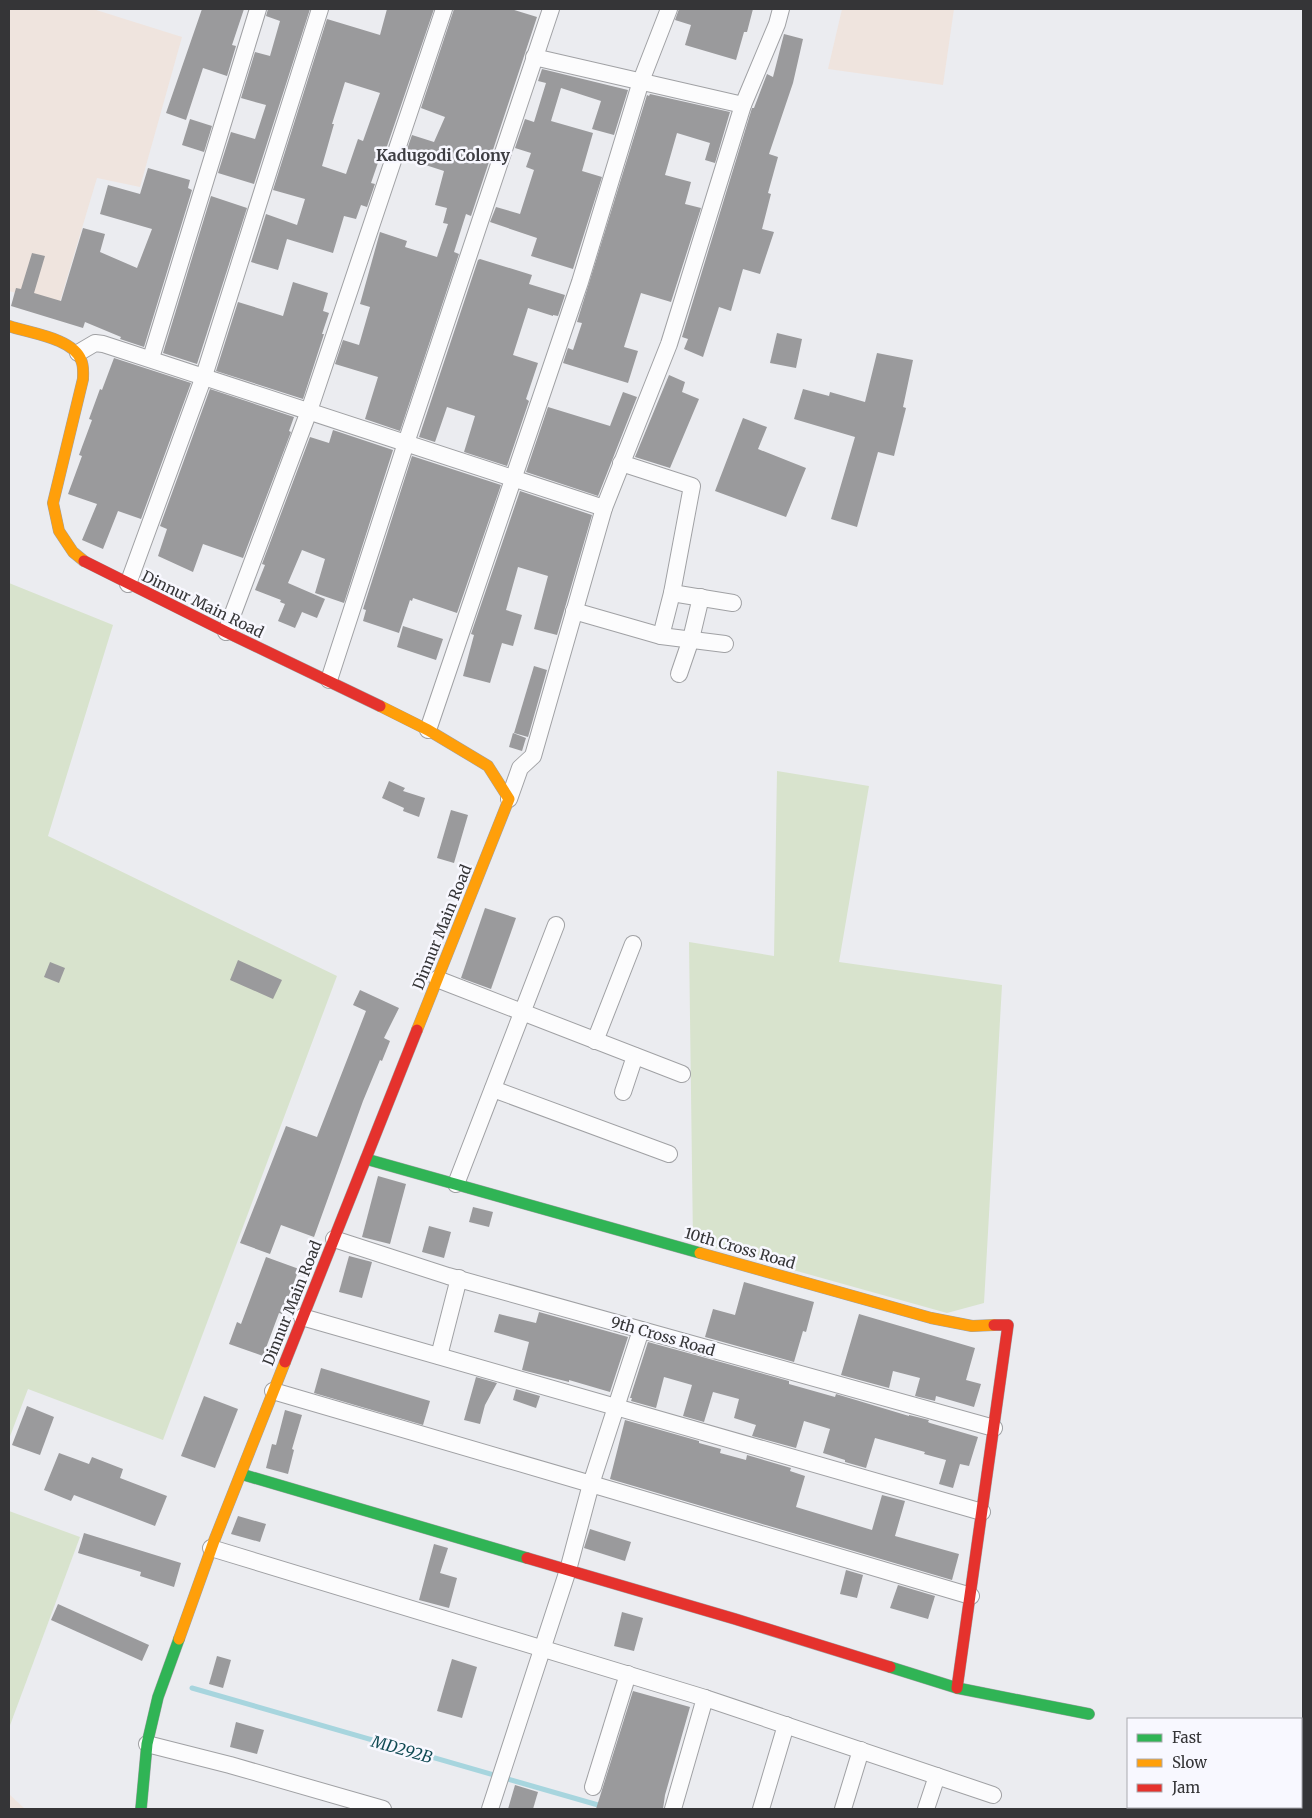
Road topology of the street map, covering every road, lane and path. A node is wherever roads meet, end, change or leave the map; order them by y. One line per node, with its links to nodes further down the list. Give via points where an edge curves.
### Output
1 (258, 9): 12 (street)
2 (320, 9): 13 (street)
3 (444, 9): 14 (street)
4 (551, 9): 7 (street)
5 (669, 9): 8 (street)
6 (781, 9): 9 (street)
7 (534, 57): 8 (street); 15 (street)
8 (641, 81): 9 (street); 17 (street, via 580,282)
9 (743, 105): 16 (street, via 669,344)
10 (9, 326): 11 (street, via 64,341)
11 (78, 353): 12 (street, via 95,343); 19 (street, Dinnur Main Road, via 84,370 83,379 55,490 55,517 59,531 73,552)
12 (151, 358): 13 (street)
13 (204, 376): 14 (street); 19 (street)
14 (308, 411): 15 (street); 24 (street)
15 (406, 443): 17 (street); 29 (street)
16 (621, 463): 18 (street); 20 (street, via 692,486)
17 (514, 478): 18 (street); 30 (street)
18 (604, 508): 23 (street)
19 (128, 584): 24 (street, Dinnur Main Road)
20 (672, 593): 21 (street); 25 (street)
21 (701, 597): 22 (street); 26 (street)
22 (733, 603)
23 (574, 611): 25 (street); 31 (street, via 533,756 520,768)
24 (226, 632): 29 (street, Dinnur Main Road)
25 (661, 636): 26 (street)
26 (691, 639): 27 (street); 28 (street)
27 (725, 644)
28 (679, 674)
29 (329, 680): 30 (street, Dinnur Main Road)
30 (428, 730): 31 (street, Dinnur Main Road, via 488,766)
31 (508, 799): 34 (street, Dinnur Main Road)
32 (556, 925): 35 (street)
33 (633, 944): 36 (street)
34 (437, 979): 35 (street); 42 (street, Dinnur Main Road)
35 (522, 1012): 36 (street); 39 (street)
36 (595, 1041): 37 (street)
37 (635, 1056): 38 (street); 40 (street)
38 (682, 1074)
39 (493, 1090): 41 (street); 43 (street)
40 (623, 1092)
41 (669, 1154)
42 (366, 1159): 43 (street, 10th Cross Road); 44 (street, Dinnur Main Road)
43 (456, 1184): 51 (street, 10th Cross Road, via 931,1318 972,1326 1008,1325)
44 (334, 1238): 45 (street, 9th Cross Road); 46 (street, Dinnur Main Road)
45 (458, 1278): 47 (street, 9th Cross Road); 48 (street)
46 (302, 1317): 48 (street); 49 (street, Dinnur Main Road)
47 (641, 1330): 50 (street); 51 (street, 9th Cross Road)
48 (440, 1356): 50 (street)
49 (273, 1392): 52 (street, Dinnur Main Road); 53 (street)
50 (616, 1407): 53 (street); 54 (street)
51 (994, 1428): 54 (street)
52 (241, 1474): 55 (street, Dinnur Main Road); 56 (street)
53 (591, 1484): 56 (street); 57 (street)
54 (982, 1512): 57 (street)
55 (211, 1548): 58 (street); 64 (street, Dinnur Main Road, via 158,1697)
56 (568, 1570): 58 (street); 60 (street)
57 (971, 1596): 60 (street)
58 (542, 1649): 59 (street); 71 (street)
59 (628, 1674): 61 (street); 67 (street)
60 (957, 1688): 62 (street)
61 (705, 1698): 63 (street); 72 (street)
62 (1089, 1714)
63 (786, 1725): 65 (street); 73 (street)
64 (147, 1744): 69 (street, Dinnur Main Road); 70 (street)
65 (861, 1750): 66 (street); 74 (street)
66 (937, 1776): 68 (street); 75 (street)
67 (593, 1787)
68 (992, 1795)
69 (140, 1809)
70 (383, 1809)
71 (490, 1809)
72 (673, 1809)
73 (761, 1809)
74 (843, 1809)
75 (926, 1809)

